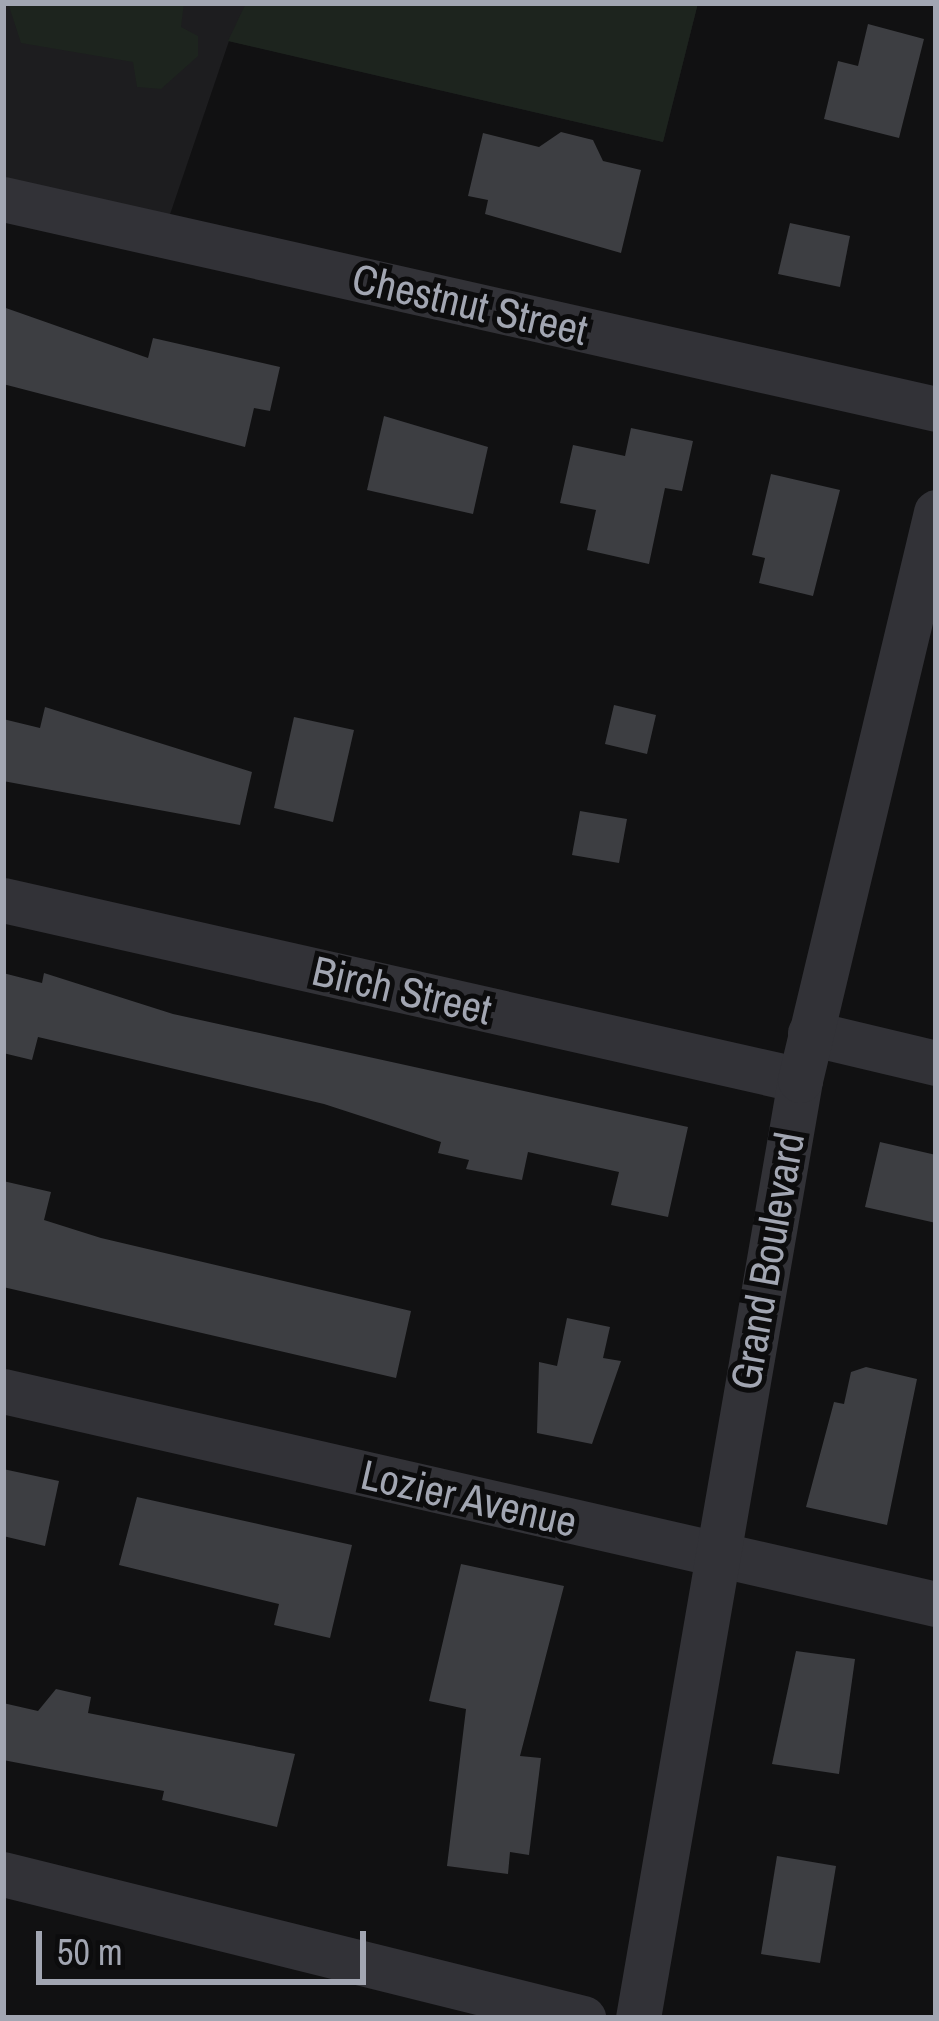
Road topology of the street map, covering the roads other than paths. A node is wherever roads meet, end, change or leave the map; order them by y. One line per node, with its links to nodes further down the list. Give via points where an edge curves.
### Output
1 (3, 199): 2 (street, Chestnut Street)
2 (936, 409)
3 (936, 512): 5 (street, Grand Boulevard)
4 (3, 900): 7 (street, Birch Street)
5 (810, 1034): 6 (street); 7 (street, Grand Boulevard)
6 (936, 1063)
7 (800, 1080): 9 (street, Grand Boulevard)
8 (3, 1391): 9 (street, Lozier Avenue)
9 (714, 1555): 10 (street, Lozier Avenue); 13 (street, Grand Boulevard)
10 (936, 1604)
11 (3, 1874): 12 (street)
12 (584, 2018)
13 (638, 2018)

